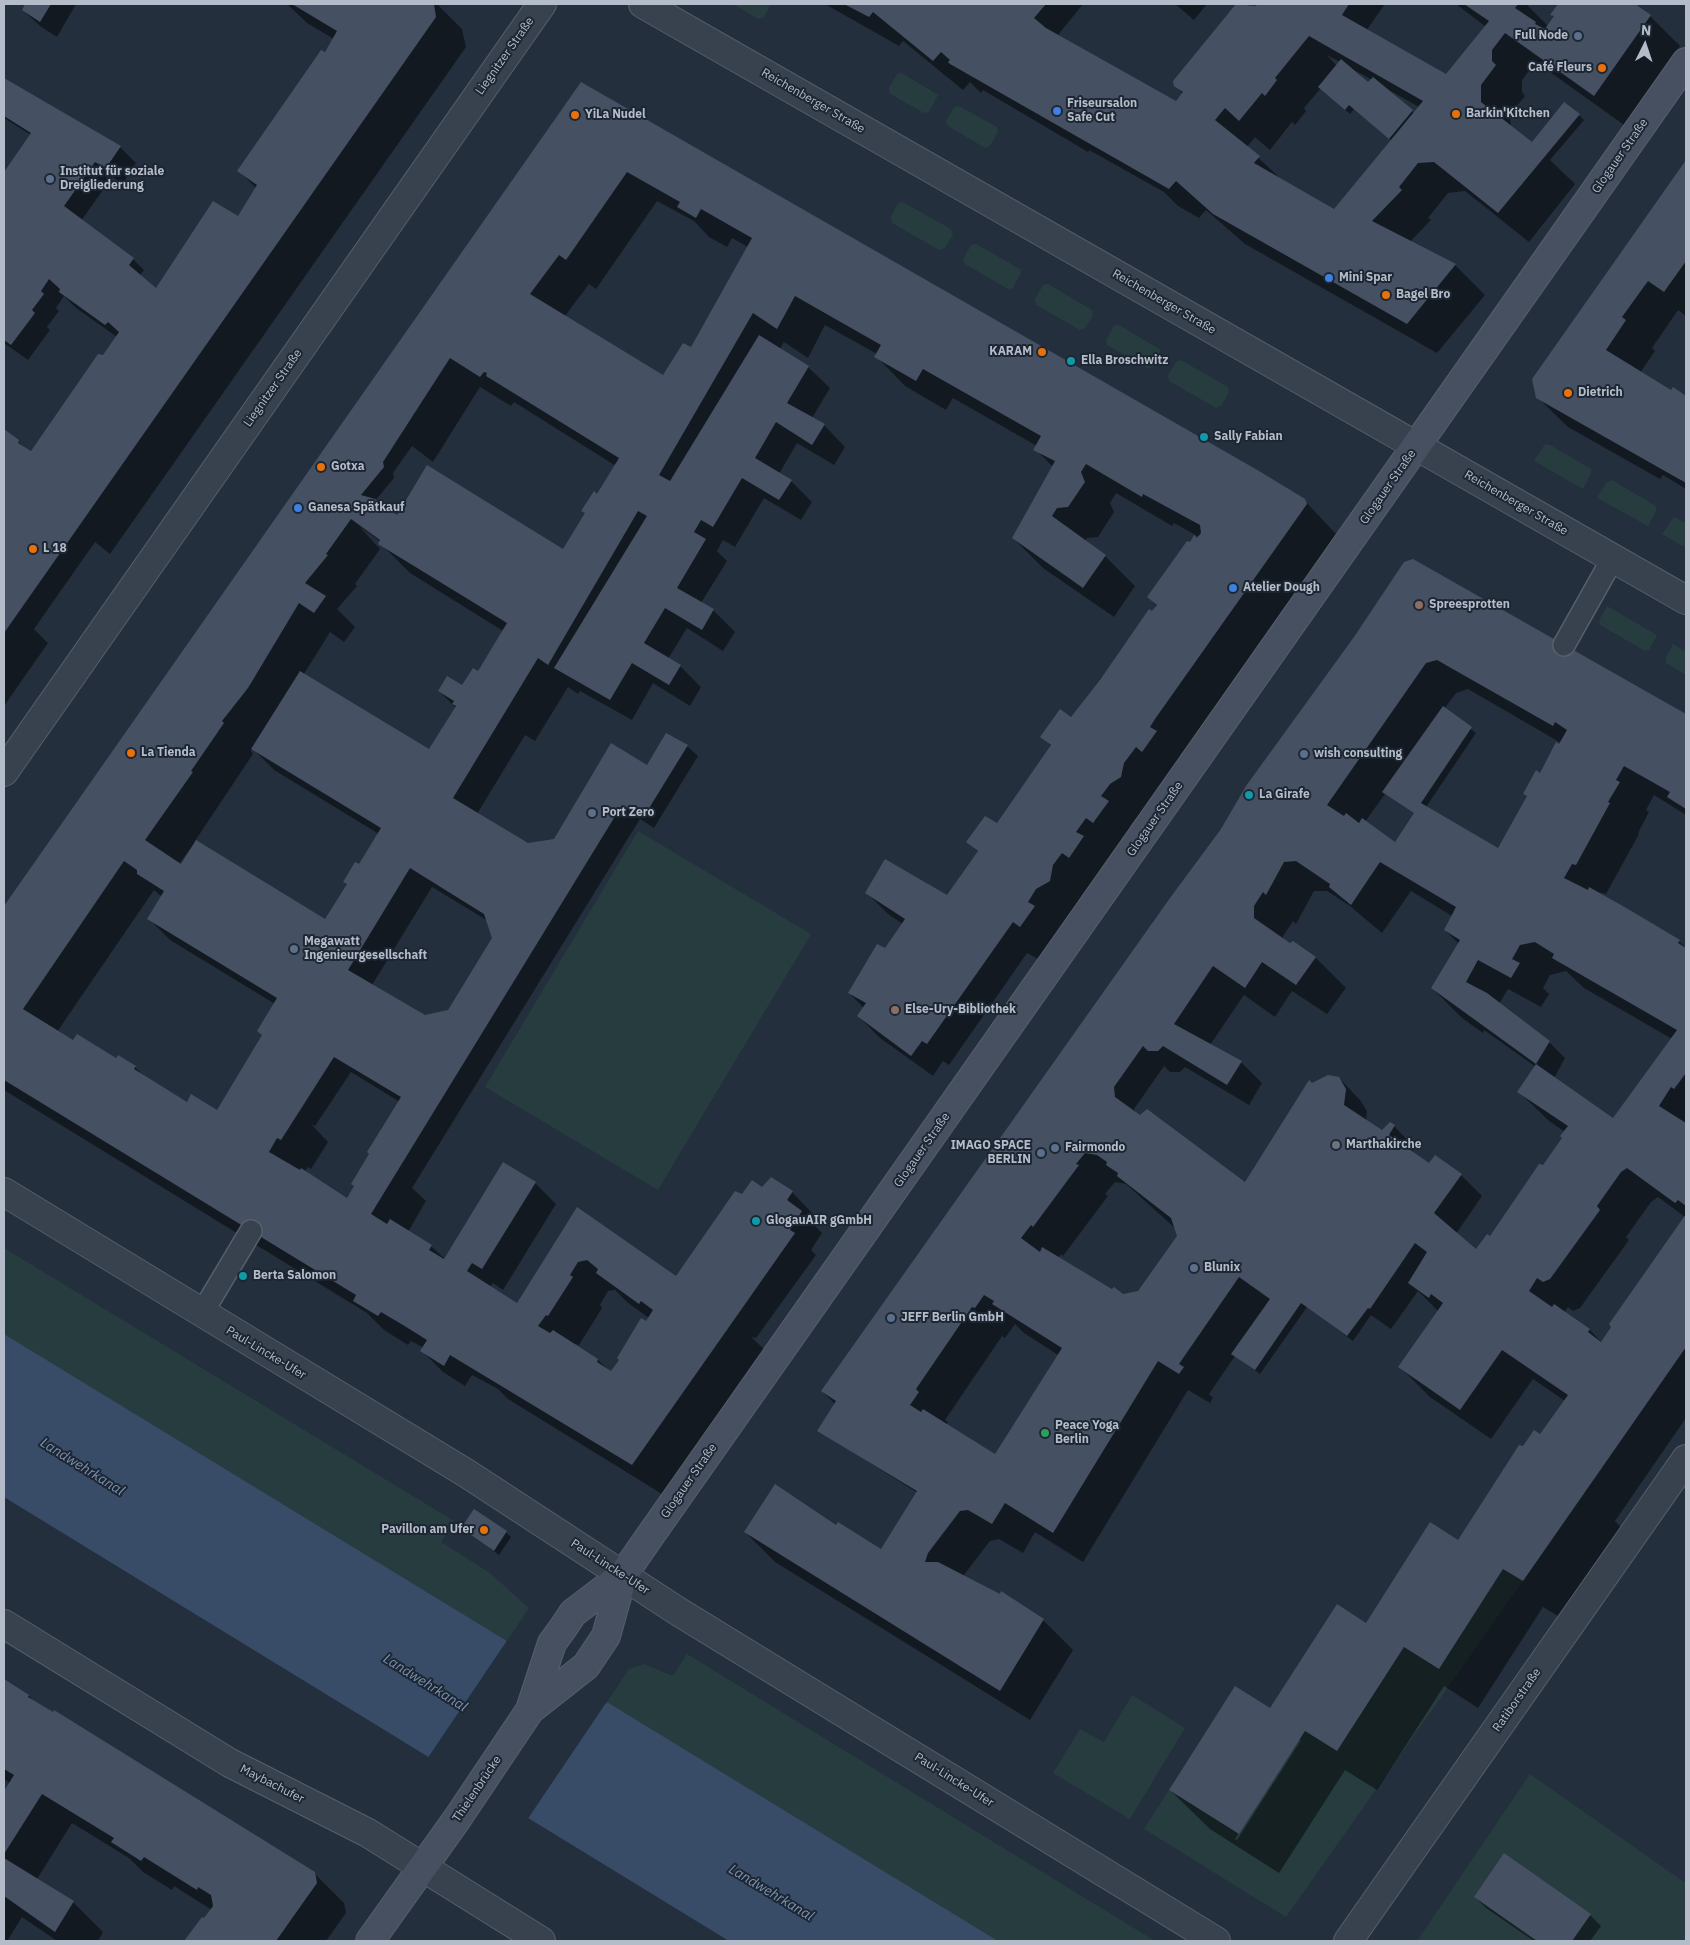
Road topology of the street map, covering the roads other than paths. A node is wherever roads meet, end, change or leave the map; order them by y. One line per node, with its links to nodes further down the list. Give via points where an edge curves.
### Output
1 (542, 4): 8 (street, Liegnitzer Straße)
2 (642, 4): 4 (street, Reichenberger Straße)
3 (1686, 62): 4 (street, Glogauer Straße)
4 (1416, 447): 5 (street, Reichenberger Straße); 13 (street, Glogauer Straße)
5 (1613, 558): 6 (street, Reichenberger Straße); 7 (lane)
6 (1686, 600)
7 (1564, 645)
8 (4, 772)
9 (4, 1192): 11 (street, Paul-Lincke-Ufer)
10 (252, 1231): 11 (lane)
11 (202, 1313): 13 (street, Paul-Lincke-Ufer, via 466,1473)
12 (1686, 1459): 20 (street, Ratiborstraße)
13 (623, 1576): 15 (street, Thielenbrücke, via 573,1614 552,1643); 15 (street, Thielenbrücke, via 606,1636 586,1666); 19 (street, Paul-Lincke-Ufer)
14 (4, 1624): 16 (street, Maybachufer, via 230,1763 368,1833)
15 (530, 1710): 16 (street, Thielenbrücke)
16 (422, 1866): 17 (street, Thielenbrücke); 18 (street, Maybachufer)
17 (370, 1941)
18 (541, 1941)
19 (1216, 1941)
20 (1348, 1941)

